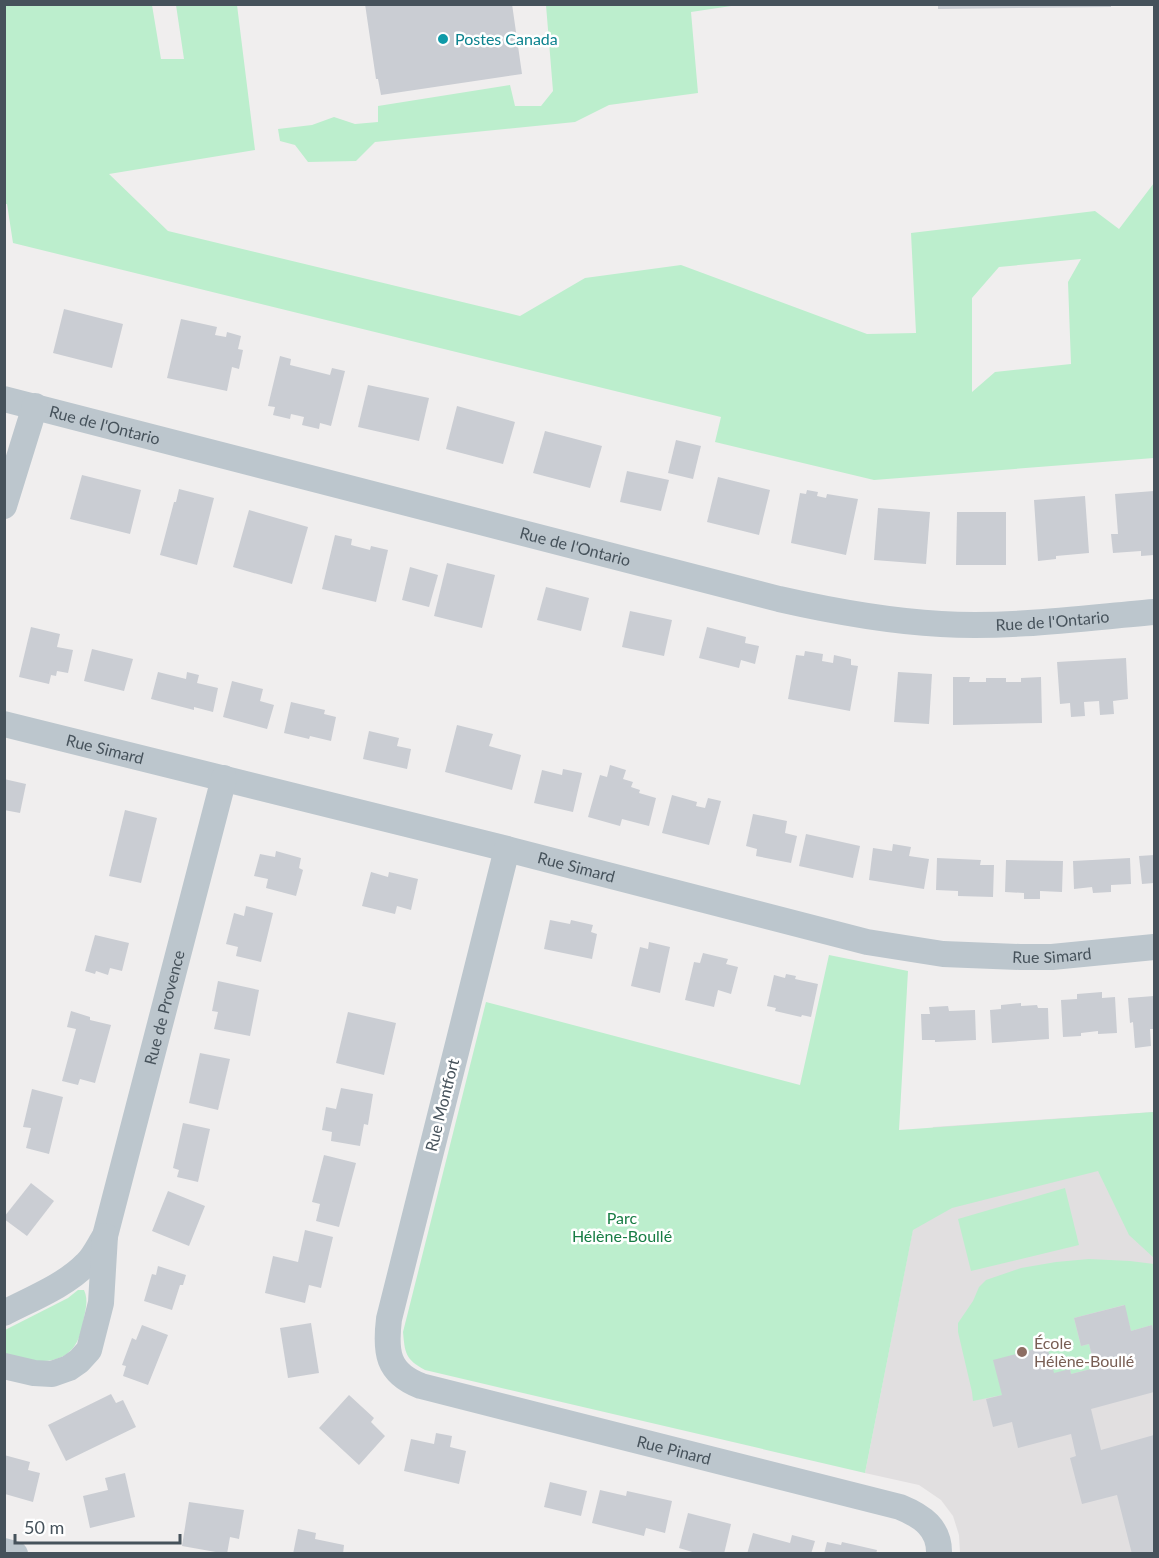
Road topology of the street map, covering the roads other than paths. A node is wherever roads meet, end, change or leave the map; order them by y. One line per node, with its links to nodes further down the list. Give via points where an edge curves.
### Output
1 (4, 399): 2 (street, Rue de l'Ontario)
2 (35, 406): 3 (street); 4 (street, Rue de l'Ontario, via 823,609 879,618 975,625)
3 (4, 506)
4 (1155, 612)
5 (4, 724): 6 (street, Rue Simard)
6 (224, 778): 7 (street, Rue Simard); 9 (street, Rue de Provence)
7 (507, 849): 8 (street, Rue Simard, via 907,950 1052,957); 11 (street, Rue Montfort, via 389,1319 388,1350)
8 (1155, 947)
9 (105, 1236): 10 (street, Rue de Provence, via 88,1263 73,1275); 12 (street, Rue de Provence, via 101,1303 89,1350 69,1368 52,1374)
10 (4, 1313)
11 (392, 1362): 15 (street, Rue Pinard, via 397,1372 421,1386 900,1507 928,1523 940,1546)
12 (4, 1366)
13 (4, 1551): 14 (street)
14 (15, 1554)
15 (939, 1554)

